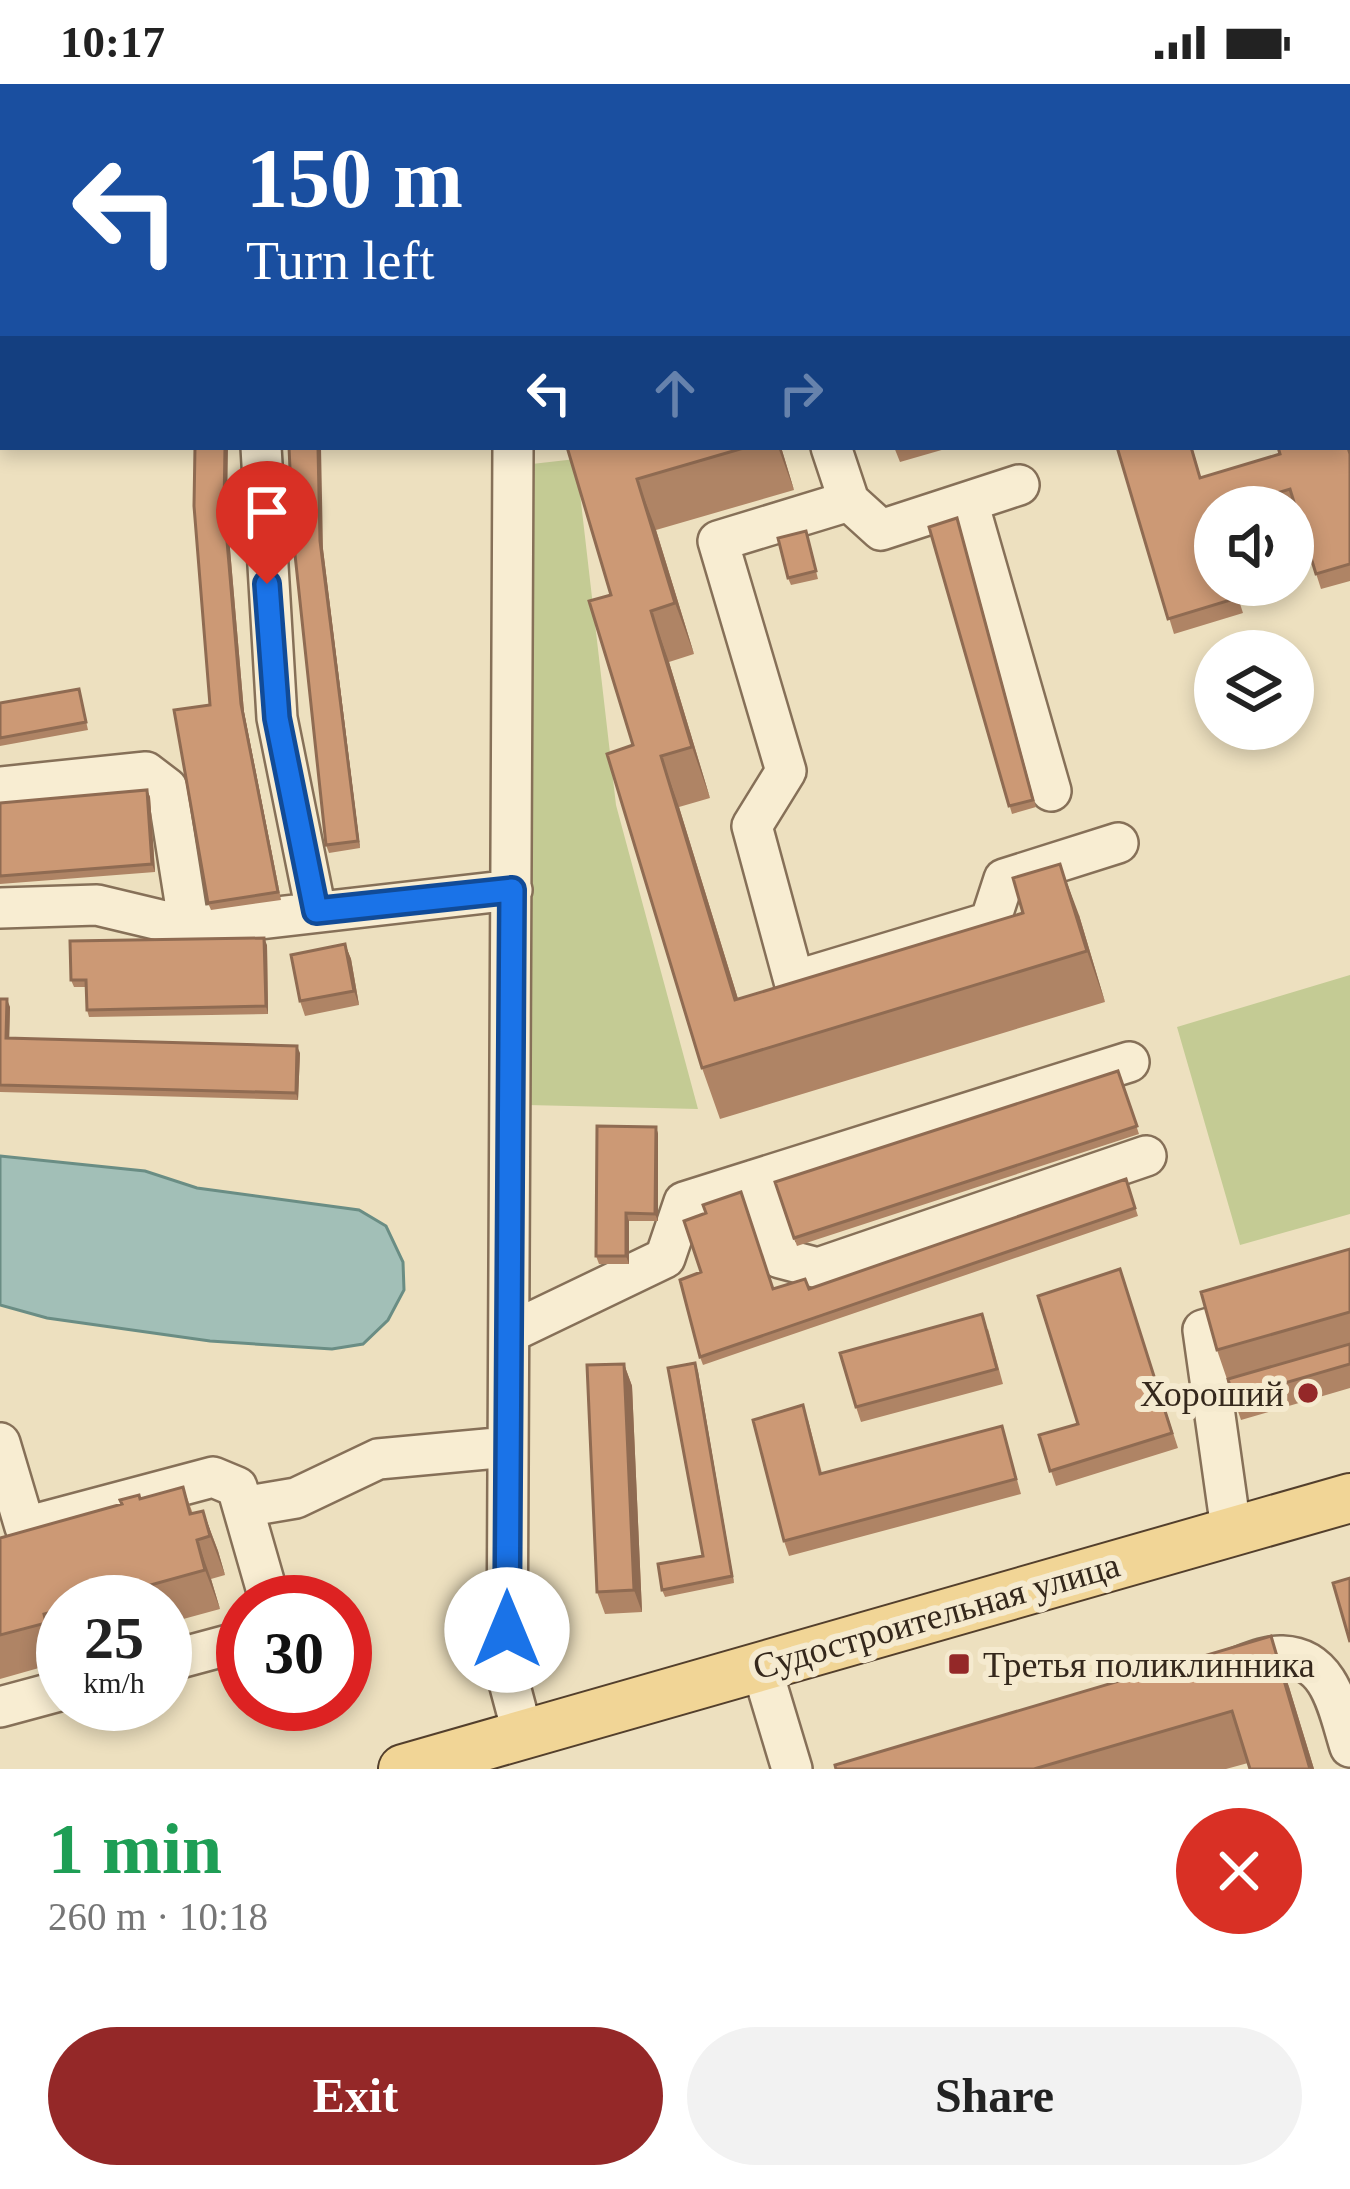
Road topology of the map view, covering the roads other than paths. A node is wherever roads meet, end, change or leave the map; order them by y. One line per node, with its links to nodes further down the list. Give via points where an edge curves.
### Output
1 (261, 450): 12 (street, via 277,718)
2 (521, 450): 10 (street)
3 (832, 450): 5 (street)
4 (1019, 485): 6 (street)
5 (849, 501): 6 (street, via 880,530); 9 (street, via 718,541 786,771 752,826 794,981 990,922 1004,879)
6 (968, 502): 8 (street)
7 (0, 787): 13 (street, via 146,772 167,788)
8 (1052, 791)
9 (1118, 843)
10 (512, 890): 12 (street); 18 (street)
11 (0, 908): 13 (street, via 98,905)
12 (316, 911): 13 (street)
13 (189, 927)
14 (1129, 1062): 16 (street)
15 (1146, 1156): 16 (street, via 818,1268 780,1258)
16 (754, 1180): 18 (street, via 684,1202 665,1258)
17 (1350, 1287): 23 (street, via 1203,1330)
18 (509, 1333): 20 (street)
19 (0, 1443): 22 (street, via 26,1527 213,1477 237,1487)
20 (508, 1447): 22 (street, via 378,1459 296,1498); 29 (street, via 507,1675)
21 (1350, 1498): 23 (main road, Судостроительная улица)
22 (243, 1507): 24 (street)
23 (1232, 1529): 25 (main road, Судостроительная улица)
24 (262, 1575)
25 (761, 1666): 29 (main road, Судостроительная улица); 32 (street)
26 (1193, 1682): 30 (street, via 1280,1655 1310,1663 1331,1685)
27 (36, 1697): 28 (street)
28 (0, 1707)
29 (523, 1735): 31 (main road, Судостроительная улица)
30 (1350, 1747)
31 (403, 1769)
32 (792, 1769)

